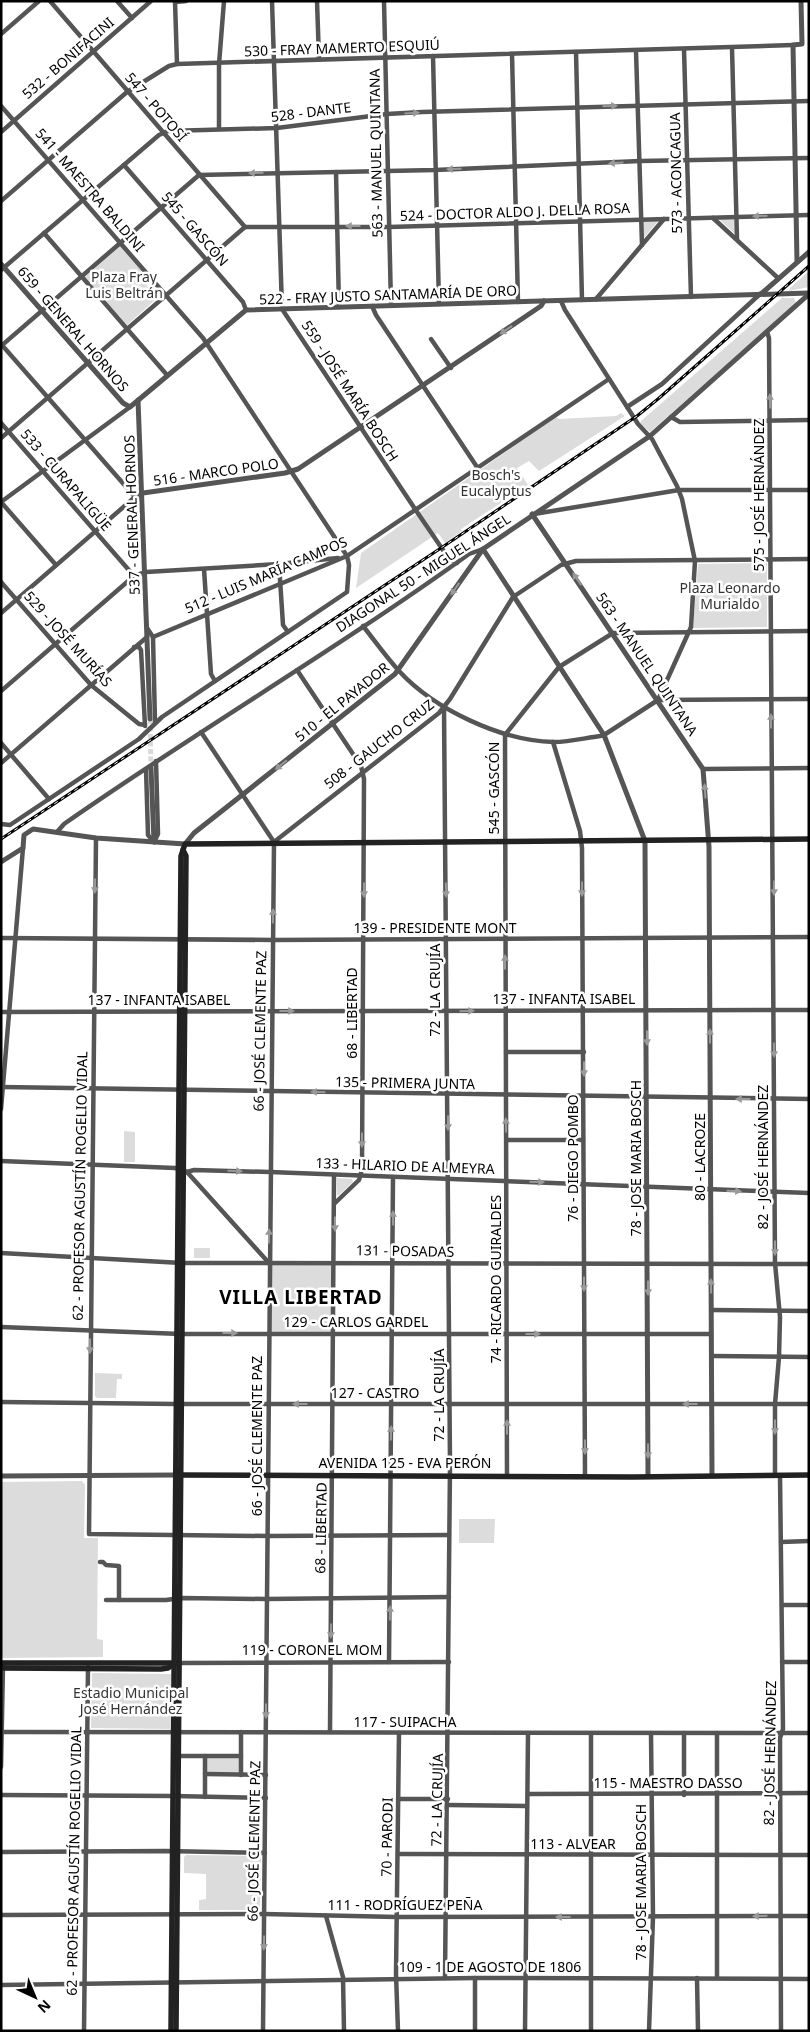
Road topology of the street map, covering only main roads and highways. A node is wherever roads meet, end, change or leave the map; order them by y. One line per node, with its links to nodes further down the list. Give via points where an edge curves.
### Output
1 (809, 839): 2 (main road, via 274,842 184,847 181,856 183,1171)
2 (178, 1475): 3 (main road, AVENIDA 125 - EVA PERÓN); 4 (main road)
3 (809, 1475)
4 (178, 1663): 5 (main road, 119 - CORONEL MOM, via 168,1668); 6 (main road)
5 (2, 1666)
6 (177, 1732): 7 (main road); 7 (main road, via 180,1756)
7 (176, 1796): 8 (main road)
8 (174, 1983): 9 (main road); 10 (main road)
9 (171, 2031)
10 (176, 2031)

